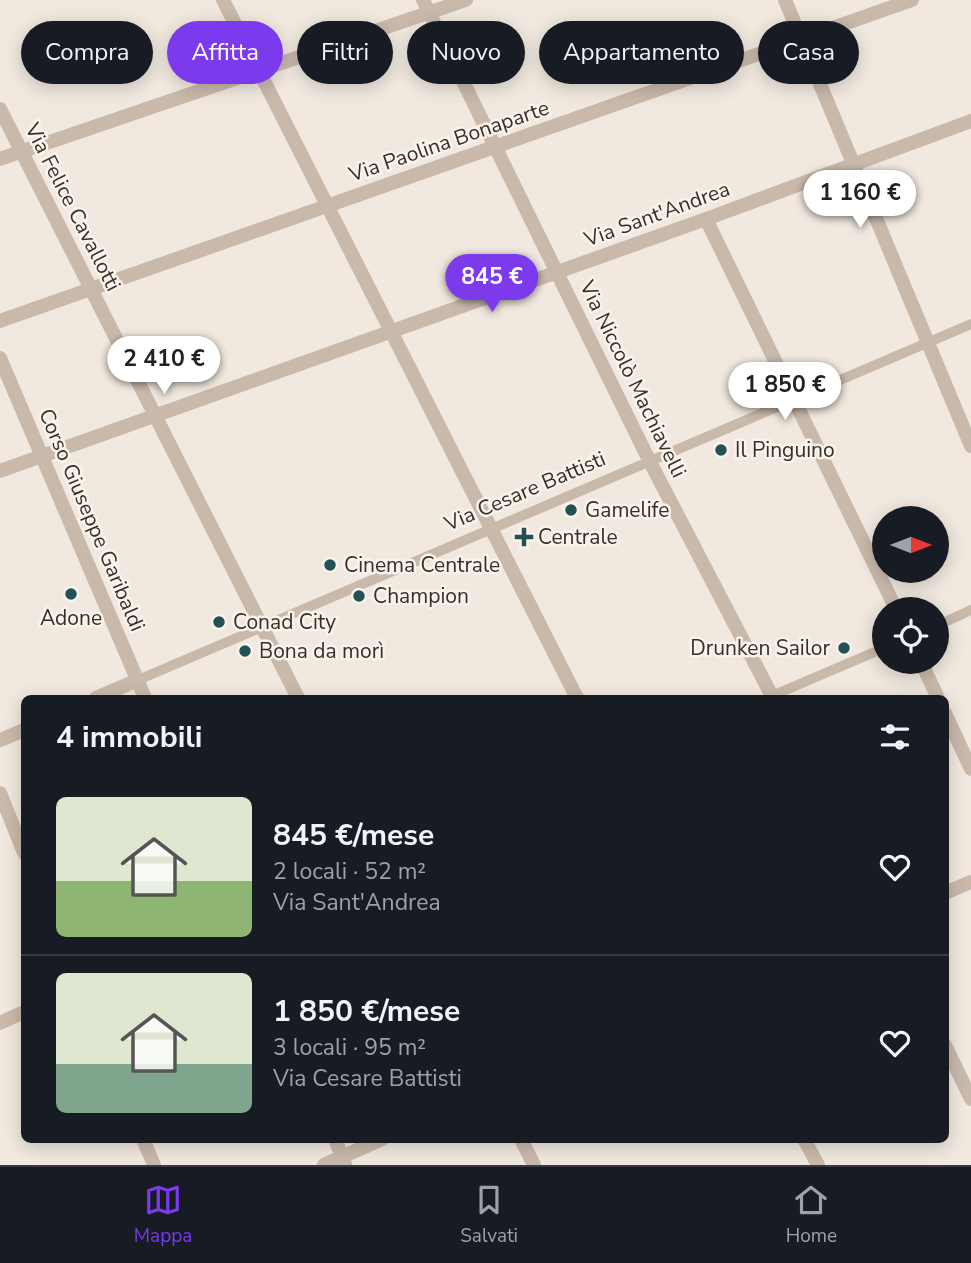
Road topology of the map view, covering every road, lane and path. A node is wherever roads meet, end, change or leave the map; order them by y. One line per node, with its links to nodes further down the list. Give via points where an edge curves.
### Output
1 (223, 0): 6 (street)
2 (466, 0): 5 (street)
3 (785, 0): 7 (street)
4 (912, 0): 8 (street, Via Paolina Bonaparte)
5 (426, 6): 10 (street); 16 (street, Via Niccolò Machiavelli)
6 (234, 21)
7 (793, 21)
8 (854, 21)
9 (758, 55): 16 (street, Via Paolina Bonaparte)
10 (283, 63)
11 (223, 84): 17 (street)
12 (265, 84): 20 (street)
13 (819, 84): 19 (street)
14 (0, 109): 17 (street, Via Felice Cavallotti)
15 (971, 121): 19 (street, Via Sant'Andrea)
16 (494, 147): 20 (street, Via Paolina Bonaparte); 22 (street, Via Niccolò Machiavelli)
17 (21, 152): 18 (street); 23 (street, Via Felice Cavallotti)
18 (0, 159)
19 (852, 166): 21 (street, Via Sant'Andrea); 27 (street)
20 (327, 207): 23 (street, Via Paolina Bonaparte); 26 (street)
21 (706, 219): 22 (street, Via Sant'Andrea); 29 (street)
22 (557, 273): 26 (street, Via Sant'Andrea); 33 (street, Via Niccolò Machiavelli)
23 (90, 288): 24 (street, Via Paolina Bonaparte); 30 (street, Via Felice Cavallotti)
24 (0, 321)
25 (971, 324): 27 (street, Via Cesare Battisti)
26 (391, 332): 30 (street, Via Sant'Andrea); 35 (street)
27 (926, 343): 29 (street, Via Cesare Battisti); 31 (street)
28 (0, 358): 32 (street, Corso Giuseppe Garibaldi)
29 (794, 401): 33 (street, Via Cesare Battisti); 36 (street)
30 (155, 416): 32 (street, Via Sant'Andrea); 39 (street, Via Felice Cavallotti)
31 (971, 446)
32 (41, 456): 34 (street, Via Sant'Andrea); 42 (street, Corso Giuseppe Garibaldi)
33 (650, 462): 35 (street, Via Cesare Battisti); 47 (street, Via Niccolò Machiavelli)
34 (0, 471)
35 (491, 527): 39 (street, Via Cesare Battisti); 46 (street)
36 (890, 597)
37 (971, 610): 38 (street)
38 (949, 620)
39 (261, 625): 42 (street, Via Cesare Battisti); 45 (street, Via Felice Cavallotti)
40 (872, 653): 48 (street)
41 (927, 674): 49 (street)
42 (138, 680): 43 (street, Via Cesare Battisti); 44 (street, Corso Giuseppe Garibaldi)
43 (103, 695)
44 (144, 695)
45 (296, 695)
46 (575, 695)
47 (769, 695)
48 (775, 695)
49 (937, 695)
50 (949, 722): 53 (street)
51 (21, 731): 52 (street)
52 (0, 740)
53 (971, 769)
54 (0, 793): 55 (street)
55 (21, 846)
56 (971, 881): 57 (street)
57 (949, 891)
58 (21, 1013): 59 (street)
59 (0, 1023)
60 (949, 1053): 61 (street)
61 (971, 1099)
62 (145, 1143): 68 (street)
63 (337, 1143): 67 (street)
64 (375, 1143): 67 (street)
65 (523, 1143): 70 (street)
66 (806, 1143): 71 (street)
67 (344, 1161): 69 (street)
68 (154, 1165)
69 (324, 1165)
70 (534, 1165)
71 (818, 1165)

